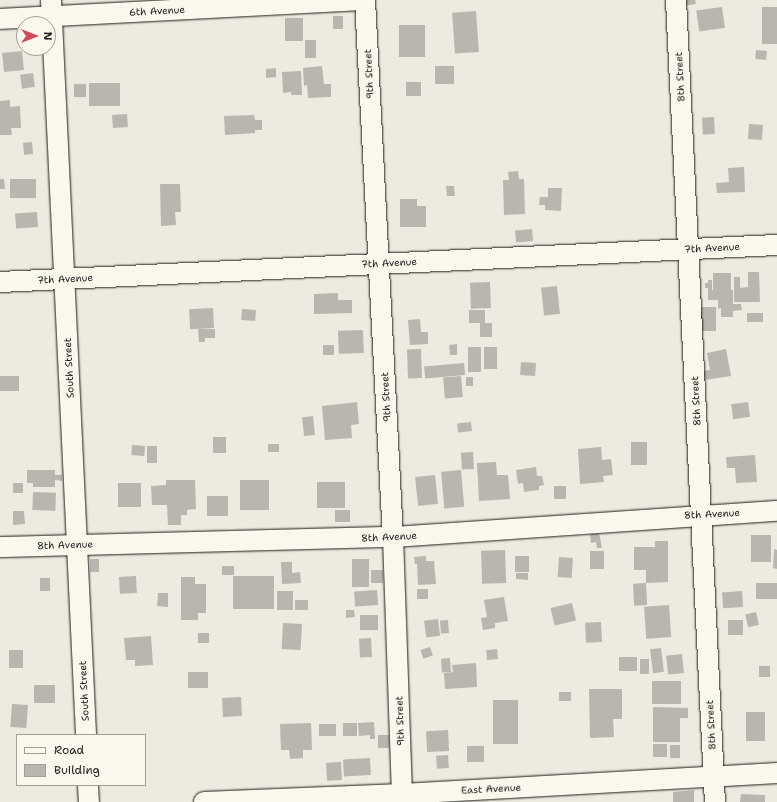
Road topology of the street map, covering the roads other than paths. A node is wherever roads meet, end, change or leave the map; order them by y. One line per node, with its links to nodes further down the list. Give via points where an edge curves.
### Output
1 (362, 0): 4 (street, 6th Avenue)
2 (365, 0): 8 (street, 9th Street)
3 (676, 0): 7 (street, 8th Street)
4 (52, 8): 5 (street, 6th Avenue); 9 (street, South Street)
5 (0, 19)
6 (777, 245): 7 (street, 7th Avenue)
7 (688, 249): 8 (street, 7th Avenue); 12 (street, 8th Street)
8 (379, 264): 9 (street, 7th Avenue); 13 (street, 9th Street)
9 (64, 279): 10 (street, 7th Avenue); 14 (street, South Street)
10 (0, 282)
11 (777, 511): 12 (street, 8th Avenue)
12 (701, 515): 13 (street, 8th Avenue); 18 (street, 8th Street)
13 (393, 537): 14 (street, 8th Avenue); 20 (street, 9th Street)
14 (77, 544): 15 (street, 8th Avenue); 16 (street, South Street)
15 (0, 547)
16 (86, 734)
17 (777, 773): 18 (street, East Avenue)
18 (714, 776): 20 (street, East Avenue); 23 (street, 8th Street)
19 (88, 786): 21 (street)
20 (398, 797): 22 (street, East Avenue)
21 (89, 802)
22 (204, 802)
23 (715, 802)

